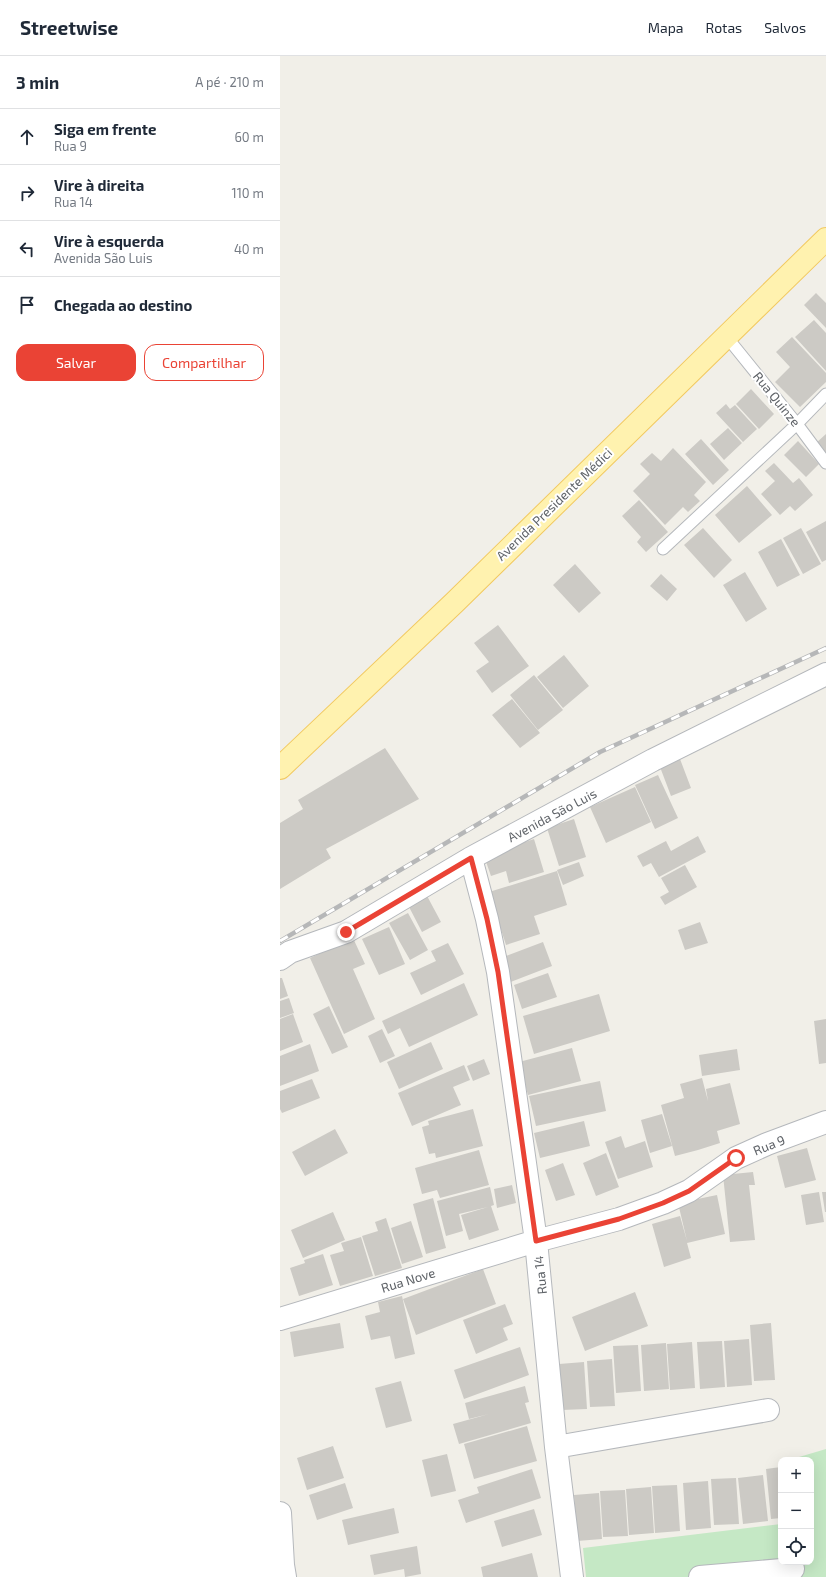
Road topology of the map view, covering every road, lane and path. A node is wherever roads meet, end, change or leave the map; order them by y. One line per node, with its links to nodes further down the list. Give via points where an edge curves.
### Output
1 (826, 239): 2 (main road, Avenida Presidente Médici)
2 (726, 336): 4 (lane, Rua Quinze); 8 (main road, Avenida Presidente Médici, via 454,603)
3 (826, 394): 4 (lane)
4 (797, 424): 5 (lane, Rua Quinze); 6 (lane)
5 (826, 463)
6 (663, 549)
7 (826, 674): 9 (street, Avenida São Luis, via 653,760)
8 (280, 768)
9 (471, 858): 10 (street, Avenida São Luis, via 346,932 290,952); 12 (street, Rua 14, via 498,972)
10 (280, 959)
11 (826, 1122): 12 (street, Rua 9, via 736,1158 689,1191 663,1203 619,1219)
12 (536, 1241): 13 (street, Rua Nove); 15 (street, Rua 14)
13 (280, 1319)
14 (768, 1410): 15 (street)
15 (556, 1447): 19 (street, Rua 14)
16 (280, 1513): 18 (street)
17 (793, 1569): 20 (street)
18 (285, 1577)
19 (572, 1577)
20 (700, 1577)

